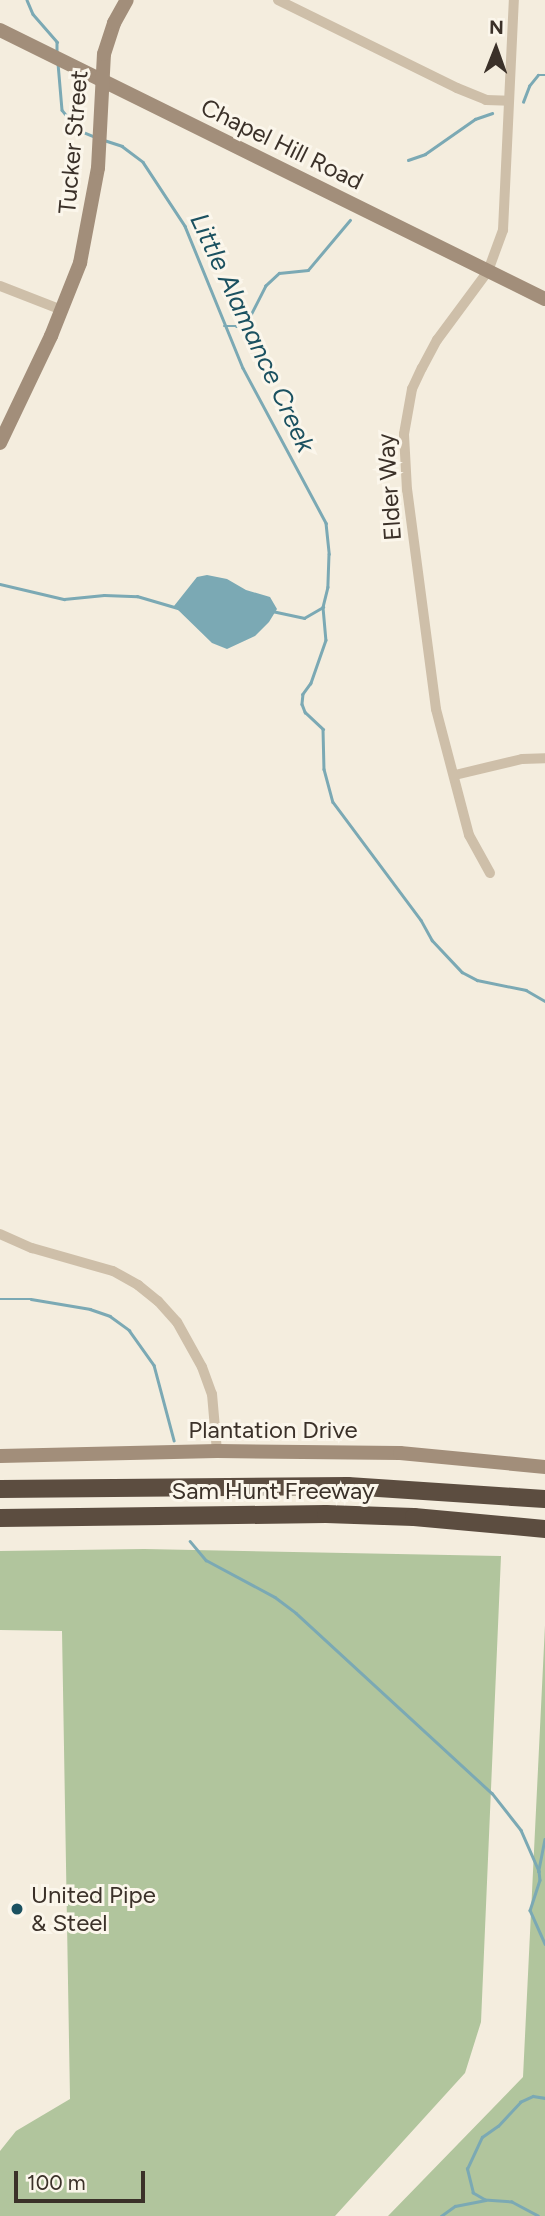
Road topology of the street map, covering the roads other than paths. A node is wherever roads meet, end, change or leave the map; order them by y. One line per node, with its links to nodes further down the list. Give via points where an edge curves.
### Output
1 (127, 0): 5 (street, Tucker Street, via 114,23)
2 (278, 0): 6 (street, via 457,88 486,100)
3 (514, 0): 6 (street, Elder Way)
4 (0, 30): 5 (street, Chapel Hill Road)
5 (100, 80): 7 (street, Chapel Hill Road); 10 (street, Tucker Street, via 99,150 86,238)
6 (509, 102): 7 (street, Elder Way, via 503,230)
7 (488, 271): 9 (street, Chapel Hill Road); 13 (street, Elder Way, via 427,359 412,389 404,434 432,685)
8 (0, 286): 10 (street)
9 (545, 299)
10 (62, 310): 11 (street, Tucker Street)
11 (0, 443)
12 (545, 758): 13 (street)
13 (455, 775): 14 (street, Elder Way, via 469,835)
14 (490, 873)
15 (0, 1234): 16 (street, via 113,1272 158,1301 177,1322 202,1367 212,1394)
16 (217, 1451): 17 (street, Plantation Drive); 18 (street, Plantation Drive, via 400,1453)
17 (0, 1457)
18 (545, 1466)
19 (0, 1489): 20 (highway, Sam Hunt Freeway, via 348,1486)
20 (545, 1499)
21 (0, 1518): 22 (highway, Sam Hunt Freeway, via 326,1514)
22 (545, 1529)

